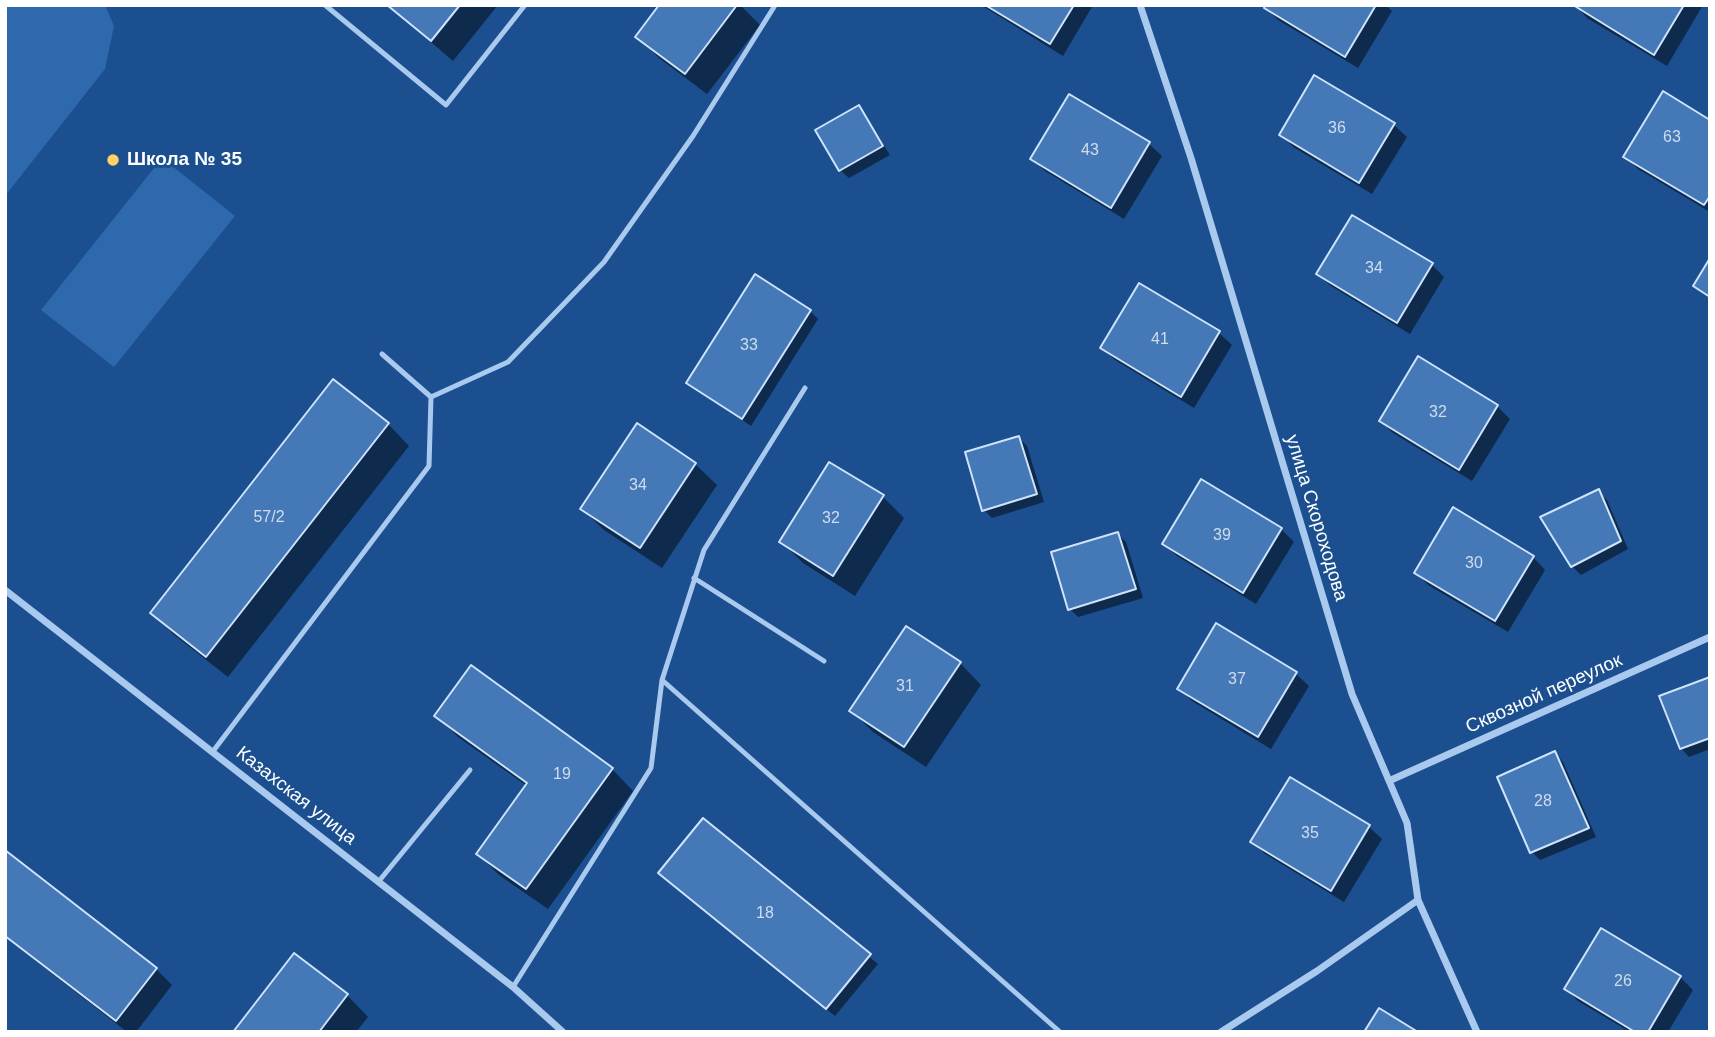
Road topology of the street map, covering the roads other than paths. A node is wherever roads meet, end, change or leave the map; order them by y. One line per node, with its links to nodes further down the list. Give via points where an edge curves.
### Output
1 (325, 5): 2 (lane, via 446,104)
2 (525, 5)
3 (1140, 5): 15 (street, улица Скороходова, via 1191,158 1352,694)
4 (774, 7): 7 (lane, via 693,136 604,262 508,362)
5 (382, 354): 7 (lane)
6 (805, 388): 8 (lane, via 704,550)
7 (431, 397): 13 (lane, via 429,466)
8 (694, 578): 11 (lane); 12 (lane)
9 (5, 590): 13 (street, Казахская улица)
10 (1710, 637): 15 (street, Сквозной переулок)
11 (824, 661)
12 (662, 680): 18 (lane, via 651,768); 20 (lane)
13 (214, 750): 16 (street, Казахская улица)
14 (470, 771): 16 (lane)
15 (1391, 780): 17 (street, улица Скороходова, via 1406,822)
16 (379, 881): 18 (street, Казахская улица)
17 (1418, 900): 21 (street); 22 (street, улица Скороходова)
18 (513, 987): 19 (street, Казахская улица)
19 (563, 1032)
20 (1060, 1032)
21 (1221, 1032)
22 (1477, 1032)

